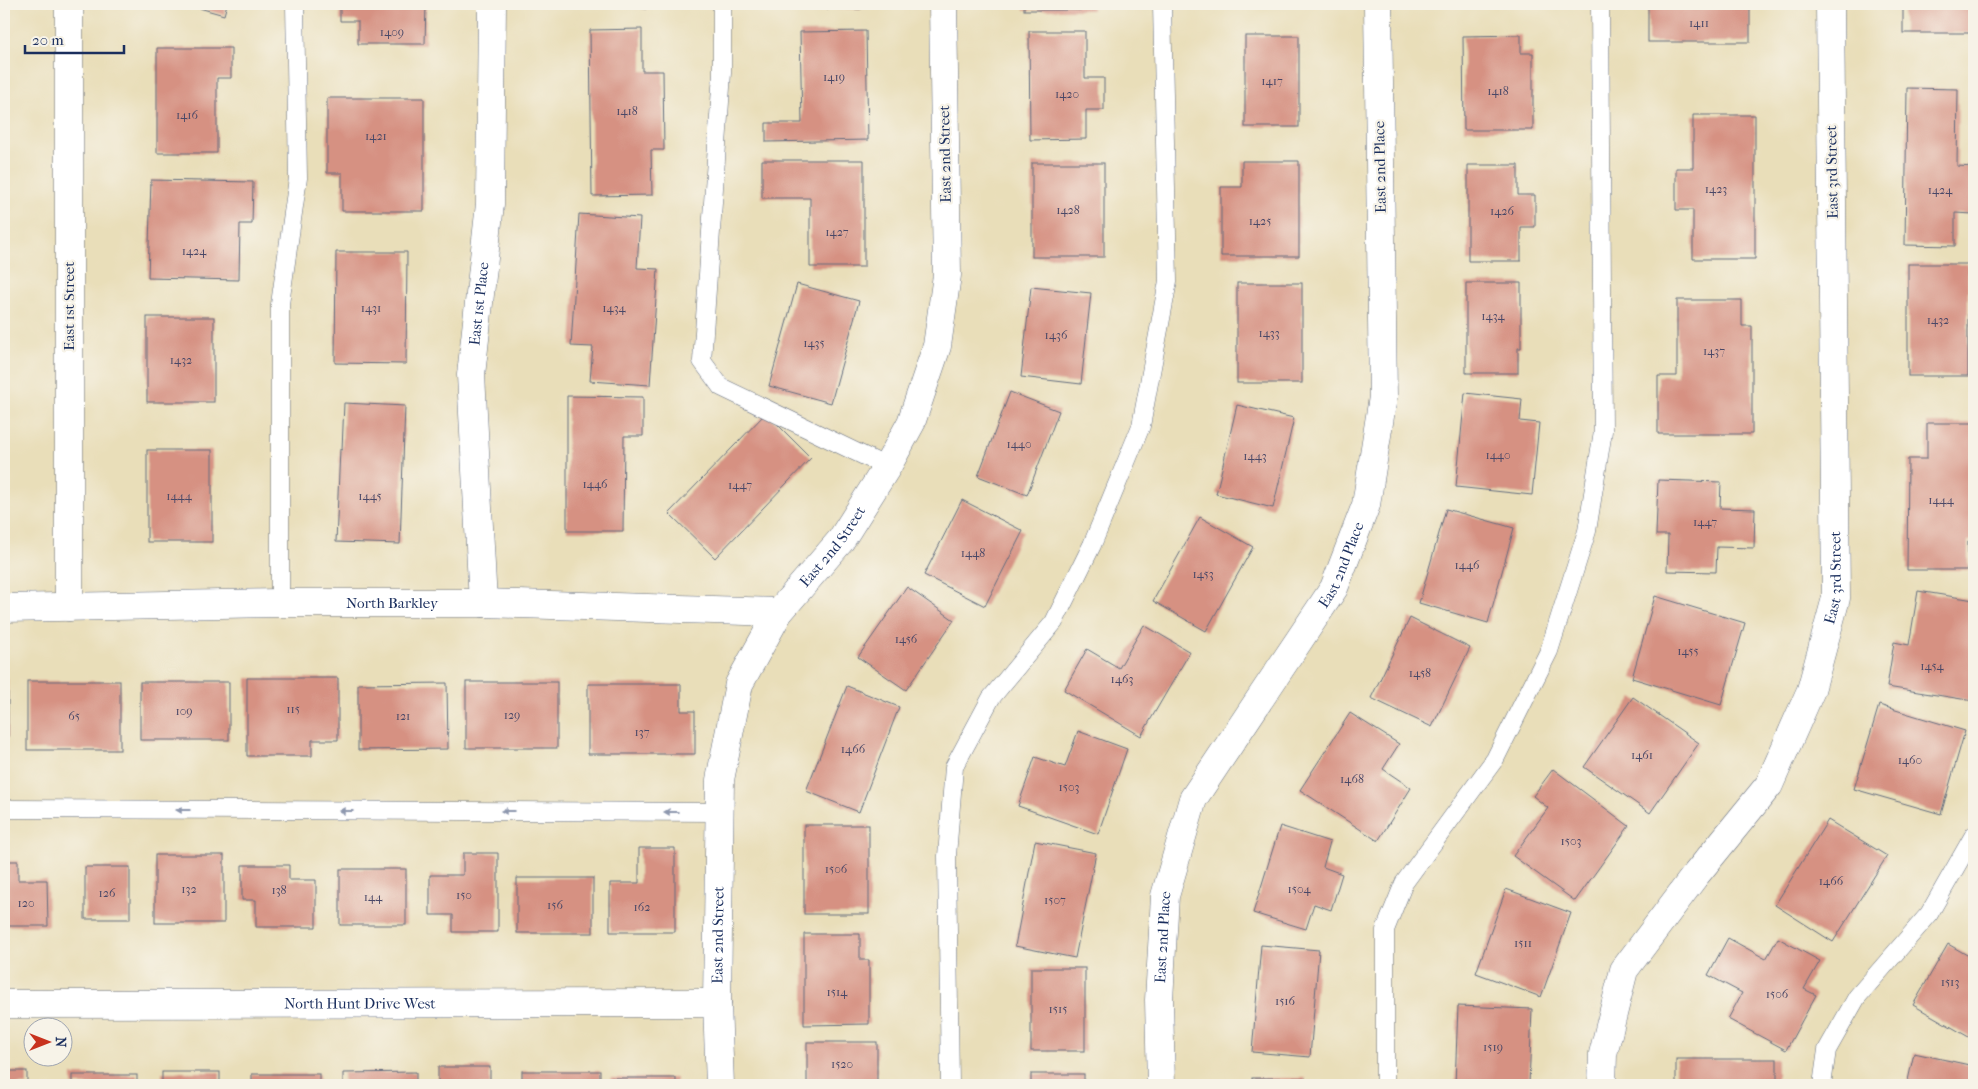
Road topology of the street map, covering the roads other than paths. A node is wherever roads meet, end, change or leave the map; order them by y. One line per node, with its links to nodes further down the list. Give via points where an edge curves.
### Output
1 (69, 4): 14 (street, East 1st Street)
2 (295, 4): 11 (lane, via 298,178 280,304)
3 (492, 4): 12 (street, East 1st Place, via 490,204 470,375)
4 (722, 4): 10 (lane, via 722,73 702,361 721,387)
5 (943, 4): 10 (street, East 2nd Street, via 947,275 937,346 912,424)
6 (1162, 4): 22 (lane, via 1168,281 1141,426 1092,545 1054,622 991,698 954,767 947,856)
7 (1378, 4): 23 (street, East 2nd Place, via 1383,397 1366,505 1334,588 1193,799 1165,896 1159,1000)
8 (1600, 4): 24 (lane, via 1603,431 1587,531 1549,651 1495,759 1404,883 1385,930)
9 (1830, 4): 25 (street, East 3rd Street, via 1836,598 1811,690 1769,785 1624,970 1603,1054)
10 (887, 467): 15 (street, East 2nd Street, via 840,540)
11 (280, 603): 12 (street, North Barkley); 14 (street, North Barkley)
12 (483, 603): 15 (street, North Barkley)
13 (4, 608): 14 (street, North Barkley)
14 (69, 608)
15 (779, 612): 17 (street, East 2nd Street, via 739,684 720,780)
16 (4, 809): 17 (lane, one-way to 16)
17 (720, 812): 19 (street, East 2nd Street)
18 (1974, 835): 26 (lane, via 1929,914 1856,998 1827,1050)
19 (717, 1002): 20 (street, North Hunt Drive West); 21 (street, East 2nd Street)
20 (4, 1004)
21 (720, 1085)
22 (950, 1085)
23 (1161, 1085)
24 (1385, 1085)
25 (1602, 1085)
26 (1822, 1085)

